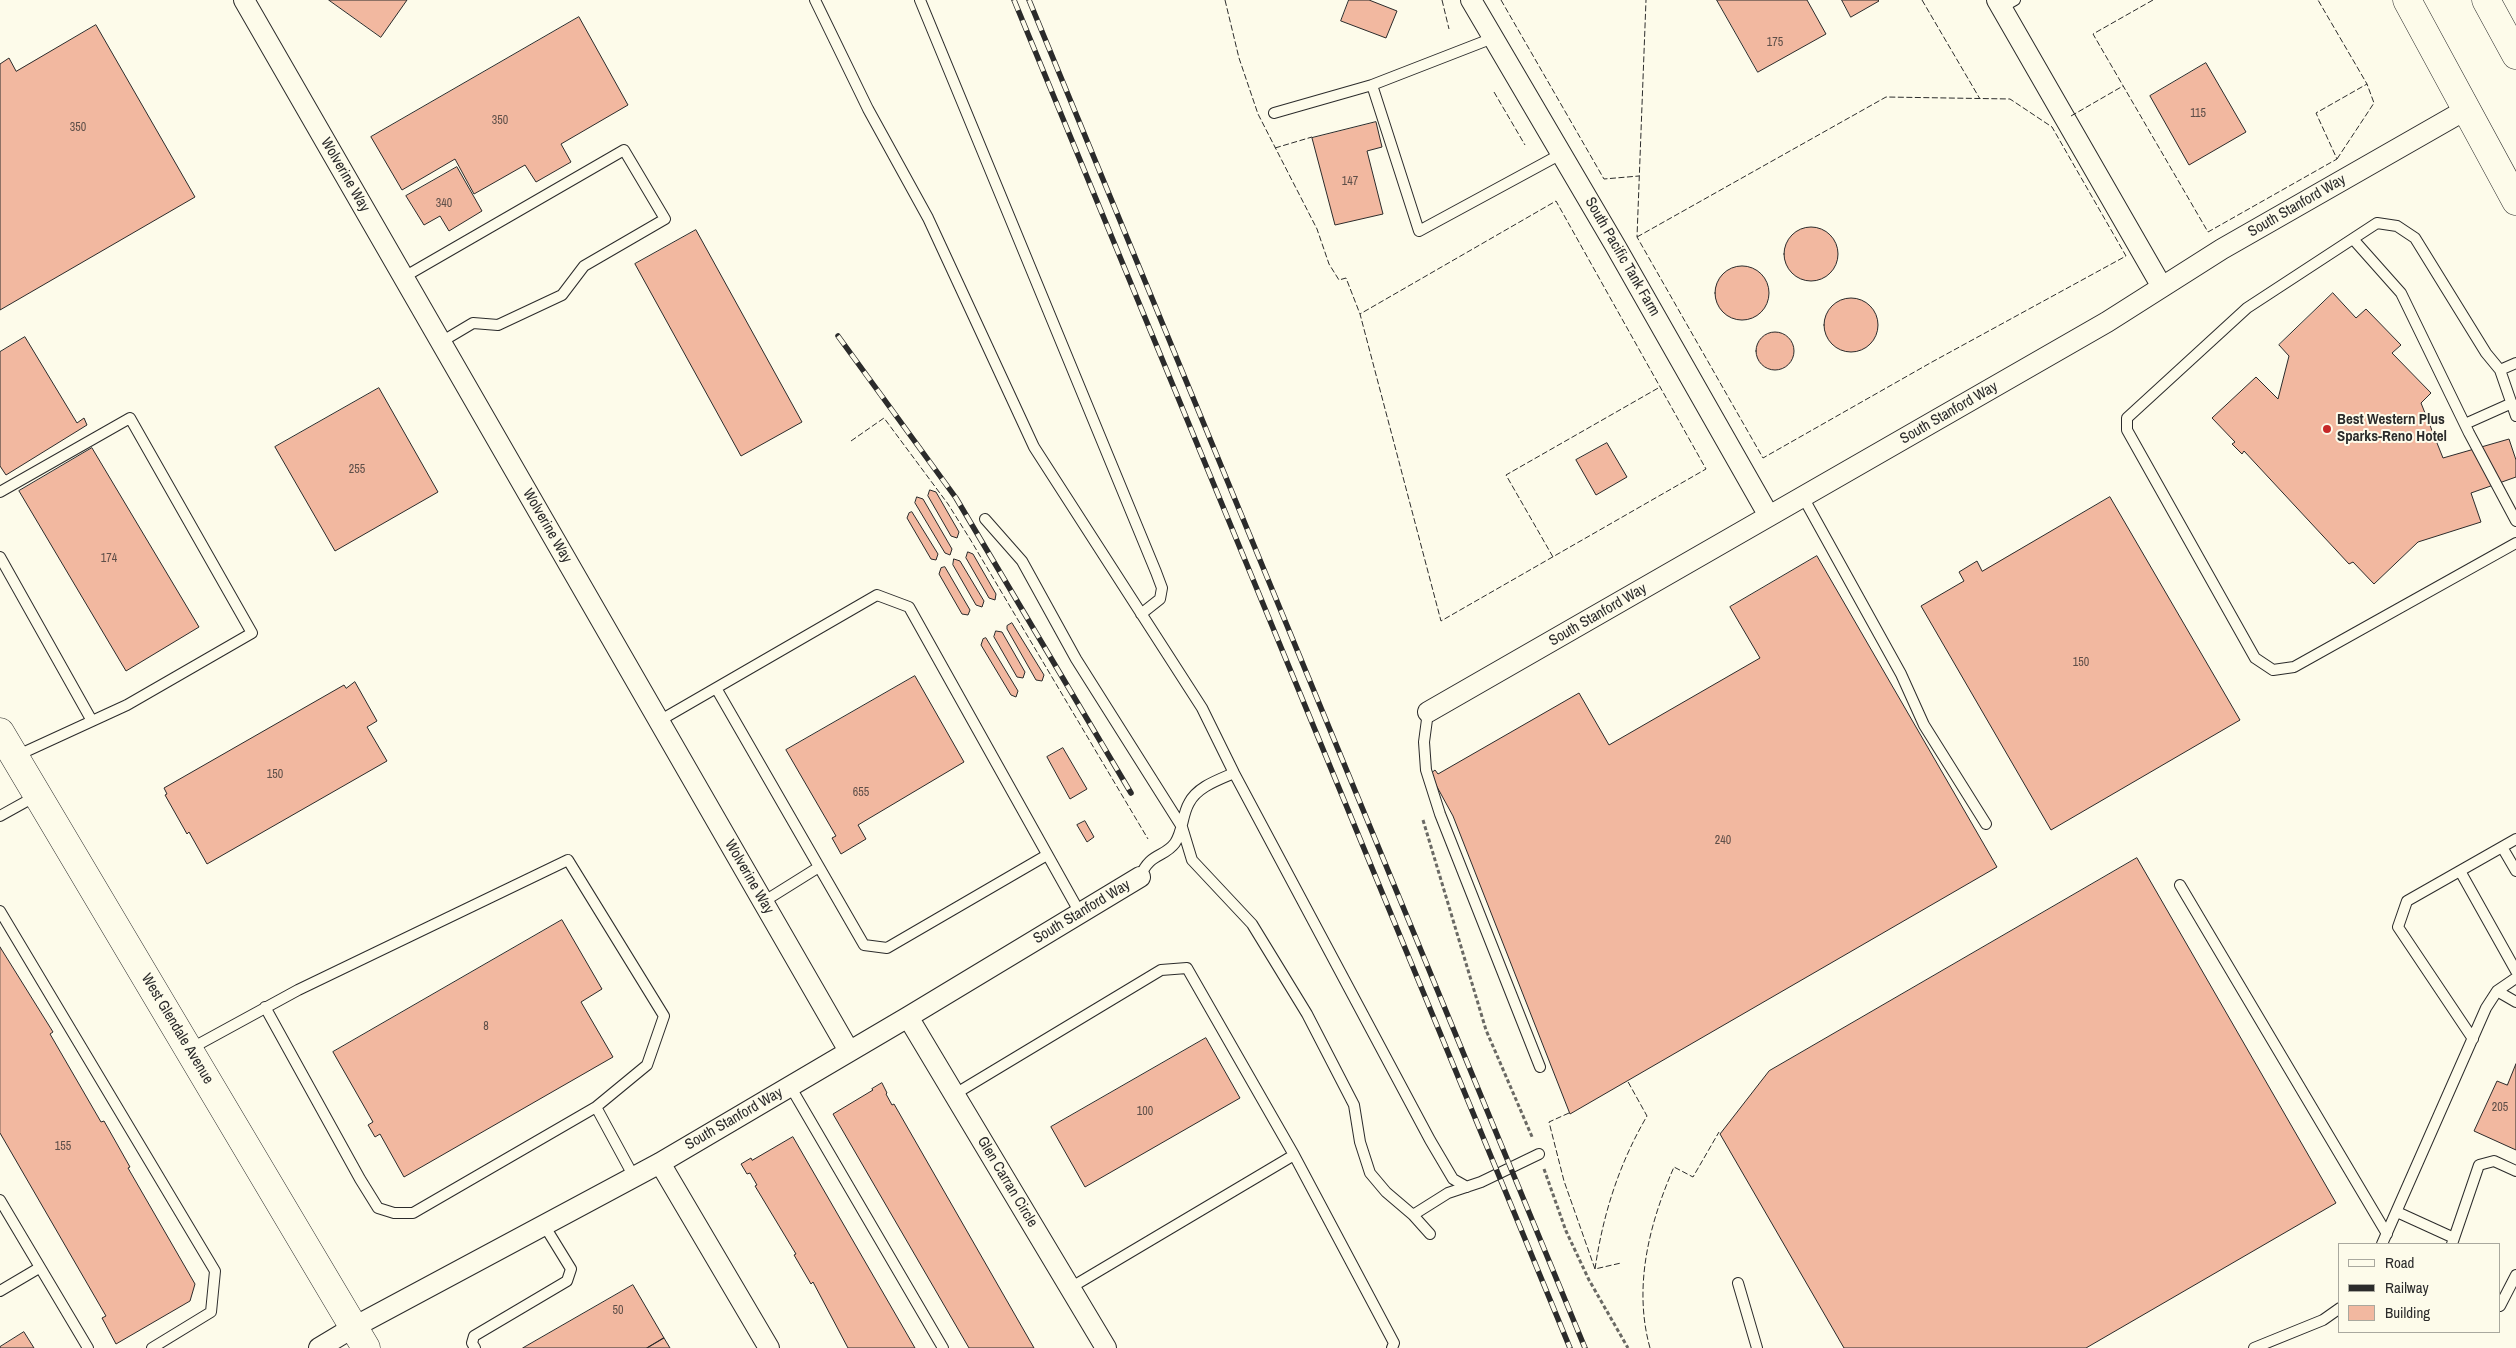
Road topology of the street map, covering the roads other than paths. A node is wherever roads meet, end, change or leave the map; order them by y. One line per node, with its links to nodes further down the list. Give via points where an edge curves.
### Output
1 (244, 0): 16 (street, Wolverine Way)
2 (815, 0): 31 (lane, via 868,109 928,218 1034,447)
3 (920, 0): 31 (lane, via 1162,588 1160,599)
4 (1471, 0): 8 (street, South Pacific Tank Farm)
5 (2407, 0): 11 (main road)
6 (2486, 0): 9 (main road)
7 (2004, 3): 17 (street)
8 (1493, 38): 10 (lane); 13 (street, South Pacific Tank Farm)
9 (2516, 55)
10 (1372, 85): 12 (lane); 13 (lane, via 1419,231)
11 (2467, 109): 14 (main road); 17 (street, South Stanford Way, via 2222,249)
12 (1274, 113)
13 (1561, 154): 26 (street, South Pacific Tank Farm)
14 (2516, 201)
15 (2353, 239): 20 (lane, via 2377,223 2397,226 2415,238 2486,353); 23 (lane, via 2401,293); 29 (lane, via 2247,308 2127,418 2127,430 2255,658 2273,670 2294,667)
16 (404, 277): 18 (street, Wolverine Way); 18 (lane, via 624,150 665,219 584,266 562,295 498,325 473,323)
17 (2162, 287): 25 (street, South Stanford Way)
18 (441, 342): 35 (street, Wolverine Way)
19 (2516, 363): 20 (lane)
20 (2500, 370): 21 (lane)
21 (2512, 403): 22 (lane); 23 (lane)
22 (2516, 416)
23 (2465, 424): 28 (lane)
24 (0, 492): 34 (lane, via 130,418 252,633 127,705)
25 (1803, 497): 26 (street, South Stanford Way); 41 (lane, via 1901,674 1924,725)
26 (1769, 516): 33 (street, South Stanford Way)
27 (985, 519): 42 (lane, via 1022,561 1076,659)
28 (2516, 521)
29 (2516, 543)
30 (0, 557): 34 (lane)
31 (1141, 614): 38 (lane, via 1202,708)
32 (716, 688): 35 (lane); 45 (lane, via 877,595 909,607); 46 (lane)
33 (1428, 712): 63 (lane, via 1424,742 1426,770 1440,814)
34 (92, 721): 37 (lane)
35 (659, 721): 51 (street, Wolverine Way)
36 (0, 732): 37 (main road, West Glendale Avenue)
37 (15, 757): 39 (main road, West Glendale Avenue)
38 (1234, 773): 42 (lane, via 1199,790 1189,803); 72 (lane, via 1430,1140 1453,1179)
39 (38, 795): 40 (lane); 61 (main road, West Glendale Avenue)
40 (0, 816)
41 (1986, 824)
42 (1182, 827): 49 (lane, via 1174,844 1145,864); 75 (lane, via 1192,860 1252,924 1307,1014 1354,1105 1360,1142 1370,1173)
43 (2516, 839): 44 (lane)
44 (2502, 847): 47 (lane); 48 (lane)
45 (1048, 855): 46 (lane, via 887,948 864,945); 53 (lane)
46 (819, 867): 51 (lane)
47 (2460, 871): 54 (lane); 60 (lane, via 2407,901 2398,927)
48 (2516, 871)
49 (1140, 877): 53 (street, South Stanford Way)
50 (2180, 885): 78 (lane)
51 (763, 902): 62 (street, Wolverine Way)
52 (0, 911): 89 (lane, via 215,1271 211,1312)
53 (1080, 913): 59 (street, South Stanford Way)
54 (2516, 971)
55 (2516, 978): 56 (lane)
56 (2497, 991): 57 (lane); 60 (lane)
57 (2516, 1002)
58 (265, 1007): 61 (lane); 66 (lane, via 378,1208 394,1213 413,1213); 66 (lane, via 568,860 664,1016 647,1065)
59 (908, 1017): 62 (street, South Stanford Way); 65 (street, Glen Carran Circle)
60 (2473, 1038): 74 (lane)
61 (189, 1050): 87 (main road, West Glendale Avenue)
62 (849, 1051): 64 (street, South Stanford Way)
63 (1540, 1067)
64 (790, 1086): 69 (street, South Stanford Way); 93 (lane)
65 (954, 1094): 68 (lane, via 1162,970 1187,968); 83 (street, Glen Carran Circle)
66 (596, 1107): 71 (lane)
67 (1539, 1154): 72 (lane)
68 (1294, 1155): 83 (lane); 95 (lane, via 1394,1343)
69 (660, 1163): 71 (street, South Stanford Way); 92 (street)
70 (2516, 1171): 79 (lane, via 2494,1161 2479,1165)
71 (634, 1177): 76 (street, South Stanford Way)
72 (1467, 1187): 75 (lane, via 1448,1194)
73 (0, 1200): 80 (lane)
74 (2397, 1212): 78 (lane); 79 (lane)
75 (1413, 1215): 77 (lane)
76 (544, 1225): 87 (street, South Stanford Way); 91 (lane, via 572,1270 567,1281 474,1336)
77 (1430, 1234)
78 (2385, 1239)
79 (2453, 1241)
80 (39, 1268): 84 (lane); 88 (lane)
81 (2516, 1275): 85 (lane)
82 (1738, 1283): 96 (lane)
83 (1070, 1288): 94 (street, Glen Carran Circle)
84 (0, 1291)
85 (2501, 1304)
86 (2338, 1309): 97 (lane, via 2323,1320)
87 (360, 1337): 90 (street, South Stanford Way)
88 (88, 1348)
89 (152, 1348)
90 (319, 1348)
91 (474, 1348)
92 (769, 1348)
93 (942, 1348)
94 (1106, 1348)
95 (1392, 1348)
96 (1757, 1348)
97 (2254, 1348)

